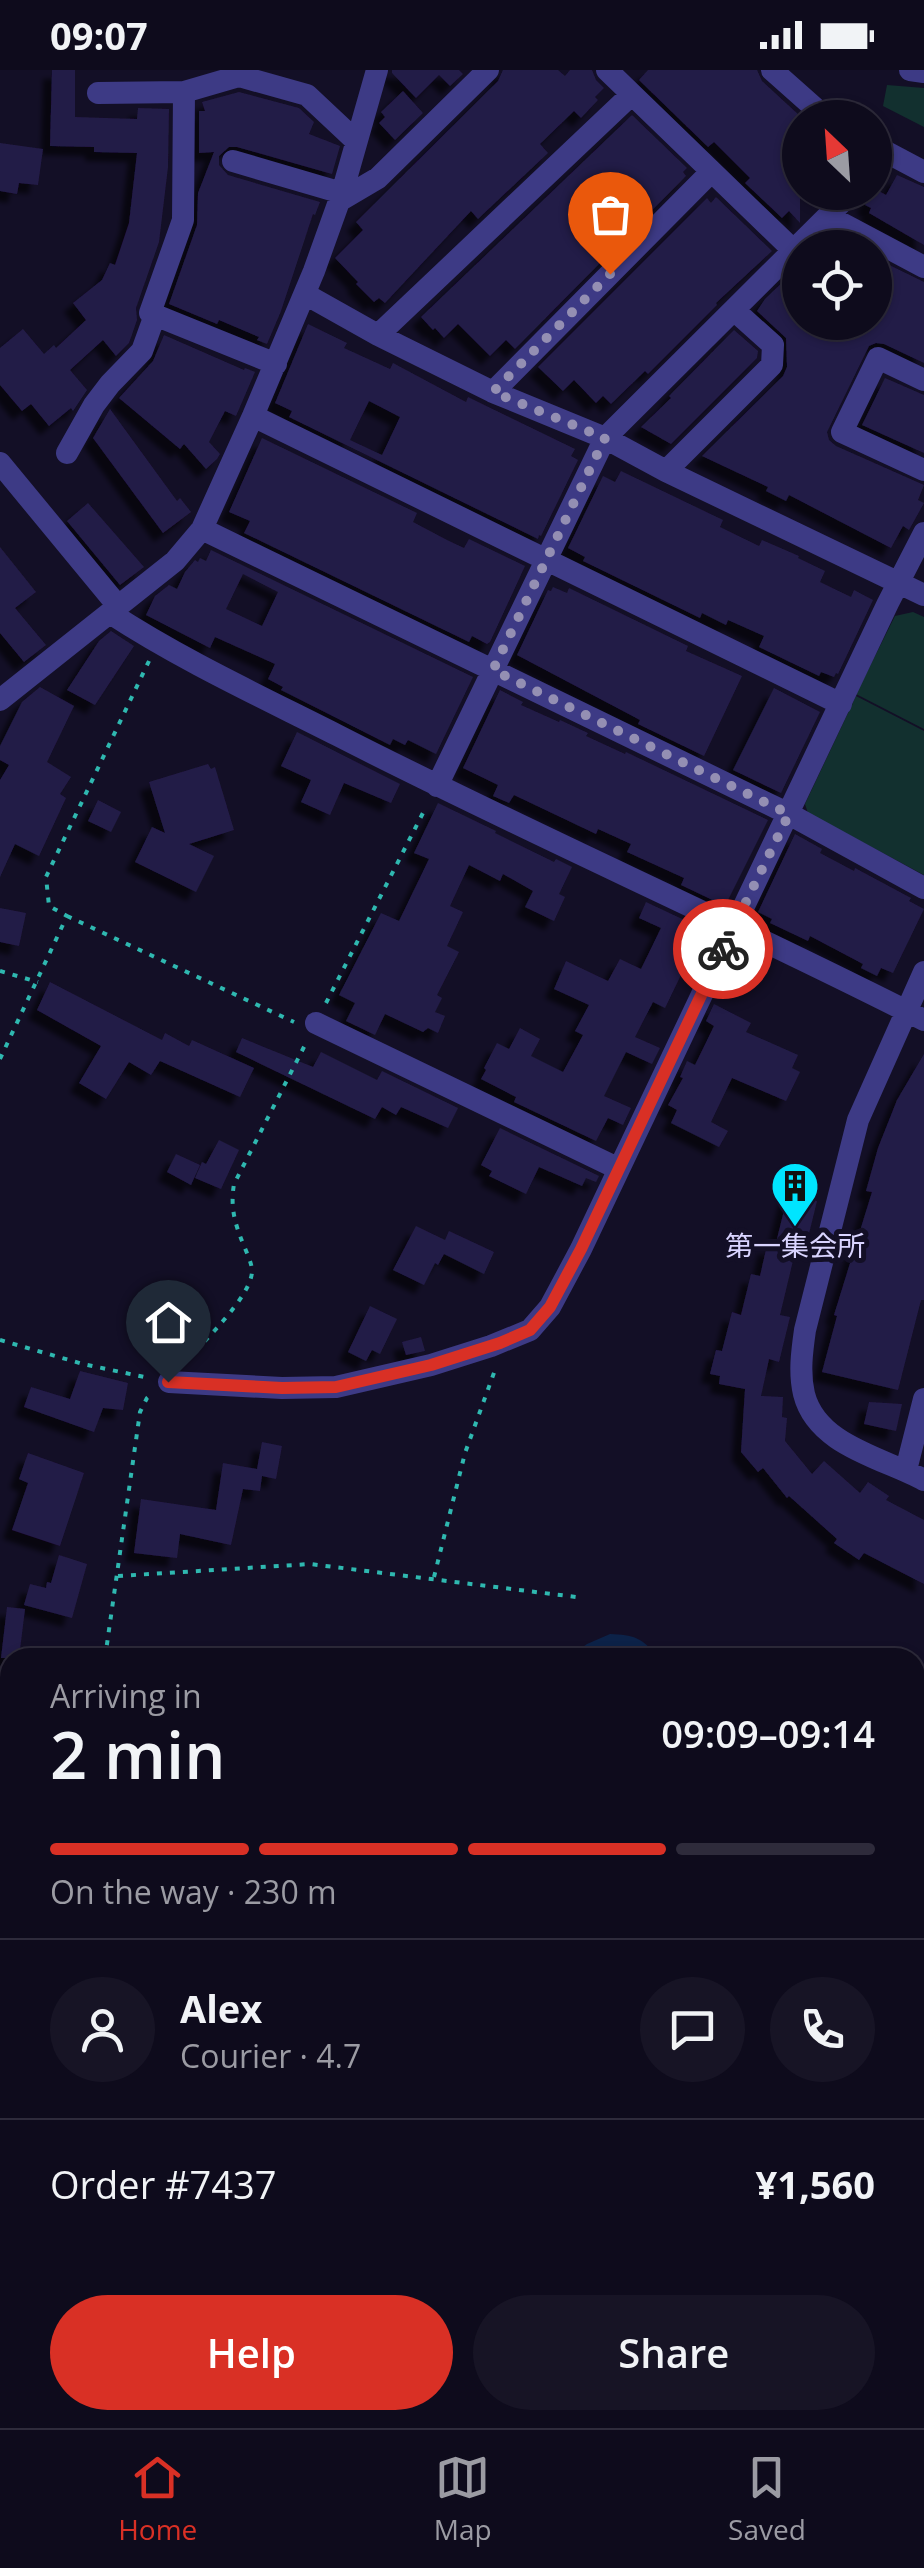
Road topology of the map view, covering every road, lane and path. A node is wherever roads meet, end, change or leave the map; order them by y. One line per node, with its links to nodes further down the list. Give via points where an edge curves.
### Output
1 (377, 70): 11 (street)
2 (488, 70): 16 (street, via 378,178)
3 (607, 70): 9 (street)
4 (772, 70): 10 (street)
5 (910, 70): 6 (street)
6 (924, 72)
7 (184, 92): 8 (street); 11 (street, via 239,76 307,95); 25 (street, via 183,220 150,313)
8 (98, 93)
9 (631, 96): 14 (street); 26 (street)
10 (806, 100)
11 (356, 141): 16 (street)
12 (233, 161): 16 (street)
13 (892, 161): 15 (street)
14 (711, 172): 20 (street); 29 (street)
15 (924, 172)
16 (340, 197): 23 (street)
17 (834, 210): 18 (street)
18 (828, 216): 19 (street); 22 (street)
19 (814, 230)
20 (782, 239)
21 (782, 262): 24 (street)
22 (924, 266)
23 (304, 294): 26 (street); 27 (street)
24 (734, 310): 31 (street); 35 (street, via 773,345 772,365)
25 (155, 315): 27 (street); 32 (street, via 142,352 102,394)
26 (378, 335): 29 (street)
27 (276, 364): 30 (street)
28 (924, 380): 34 (street, via 878,358 842,432)
29 (493, 392): 31 (street)
30 (253, 416): 36 (street); 38 (street)
31 (605, 438): 35 (street); 38 (street)
32 (67, 453)
33 (0, 464): 41 (street)
34 (924, 470)
35 (666, 471): 39 (street)
36 (202, 529): 41 (street, via 175,562); 43 (street)
37 (924, 533): 39 (street)
38 (548, 560): 43 (street); 45 (street)
39 (899, 583): 40 (street); 45 (street)
40 (924, 596)
41 (114, 609): 42 (street); 44 (street)
42 (157, 644): 46 (street); 49 (path, via 46,878 50,906)
43 (493, 670): 46 (street); 47 (street)
44 (0, 700)
45 (841, 704): 47 (street)
46 (437, 786): 50 (street); 55 (path)
47 (789, 814): 48 (street); 50 (street)
48 (924, 888)
49 (68, 916): 53 (path); 55 (path)
50 (735, 926): 54 (street); 57 (street)
51 (0, 971): 53 (path)
52 (924, 972): 54 (street)
53 (38, 982): 56 (path)
54 (916, 1015): 62 (street, via 858,1120 801,1362 804,1394 827,1429)
55 (314, 1027): 57 (street); 60 (path, via 234,1184 232,1216 248,1254 250,1280)
56 (0, 1059)
57 (618, 1168): 59 (street, via 550,1307 530,1330)
58 (0, 1340): 60 (path)
59 (491, 1346): 60 (street, via 336,1387); 64 (path, via 496,1366 465,1453)
60 (168, 1382): 63 (path, via 146,1398 140,1412)
61 (924, 1399): 62 (street)
62 (915, 1475)
63 (118, 1576): 64 (path, via 310,1564); 66 (path)
64 (434, 1578): 65 (path)
65 (576, 1598)
66 (107, 1648)

